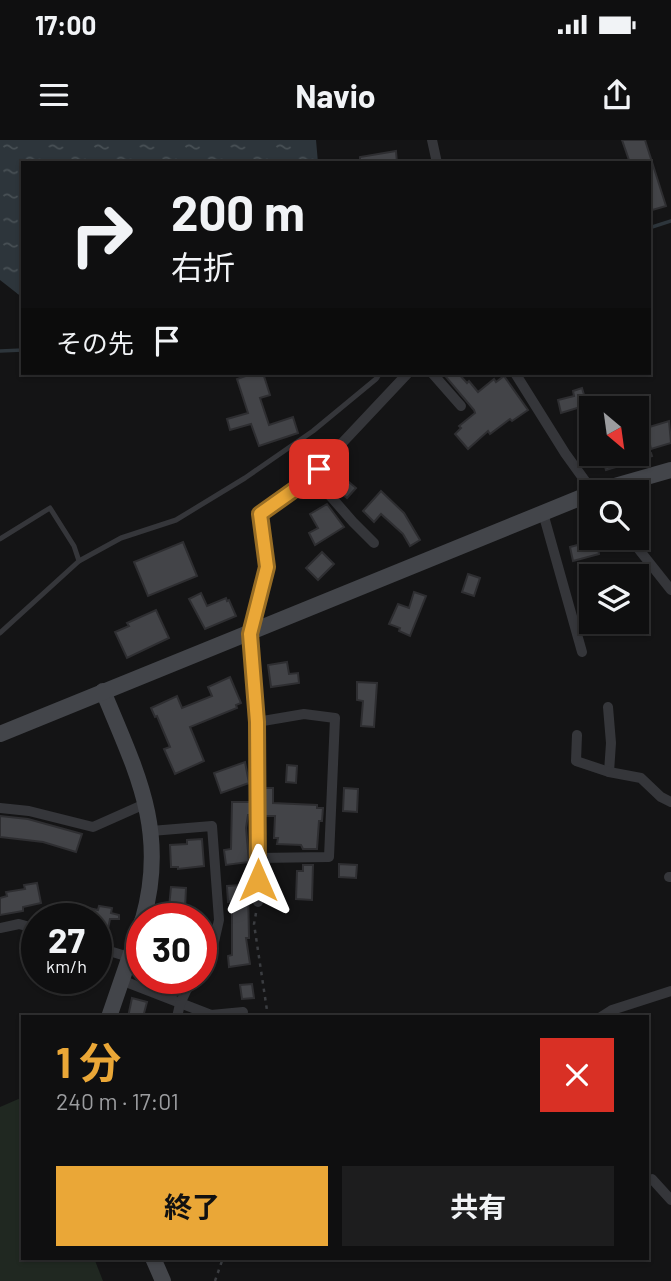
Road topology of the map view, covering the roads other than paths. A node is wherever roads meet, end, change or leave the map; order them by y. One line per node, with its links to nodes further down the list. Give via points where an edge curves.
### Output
1 (432, 140): 2 (street)
2 (437, 161)
3 (379, 375): 17 (lane, via 313,431 245,478 176,520 121,538)
4 (406, 375): 9 (street)
5 (434, 375): 7 (street)
6 (517, 375): 10 (street)
7 (461, 406)
8 (671, 470): 11 (street)
9 (312, 475): 15 (street); 20 (street, via 260,514 267,567)
10 (584, 480)
11 (636, 480)
12 (579, 498): 13 (street)
13 (543, 513): 20 (street); 21 (street)
14 (0, 539): 17 (lane, via 50,508)
15 (374, 543)
16 (639, 550): 18 (street)
17 (79, 561): 19 (lane)
18 (671, 590)
19 (0, 633)
20 (250, 634): 22 (street); 24 (street)
21 (582, 652)
22 (103, 691): 25 (street); 29 (street)
23 (608, 707): 27 (street)
24 (257, 722): 32 (street); 32 (street, via 304,714 335,718 329,857)
25 (0, 734)
26 (577, 735): 27 (street, via 576,761)
27 (609, 772): 28 (street, via 641,778)
28 (671, 802)
29 (147, 803): 30 (street, via 93,827 29,810); 31 (street)
30 (0, 808)
31 (151, 831): 34 (street, via 151,879); 37 (street, via 212,826)
32 (258, 858): 33 (street)
33 (258, 902)
34 (146, 903)
35 (21, 925): 36 (street)
36 (0, 928)
37 (217, 929)
38 (126, 966): 39 (street)
39 (121, 980): 42 (street); 44 (street)
40 (671, 991): 46 (street)
41 (184, 994): 42 (street)
42 (180, 1003): 43 (street, via 211,1015); 45 (street)
43 (243, 1012)
44 (110, 1015)
45 (177, 1015)
46 (604, 1015)
47 (649, 1180): 48 (street)
48 (671, 1200)
49 (154, 1260): 50 (street)
50 (163, 1281)

